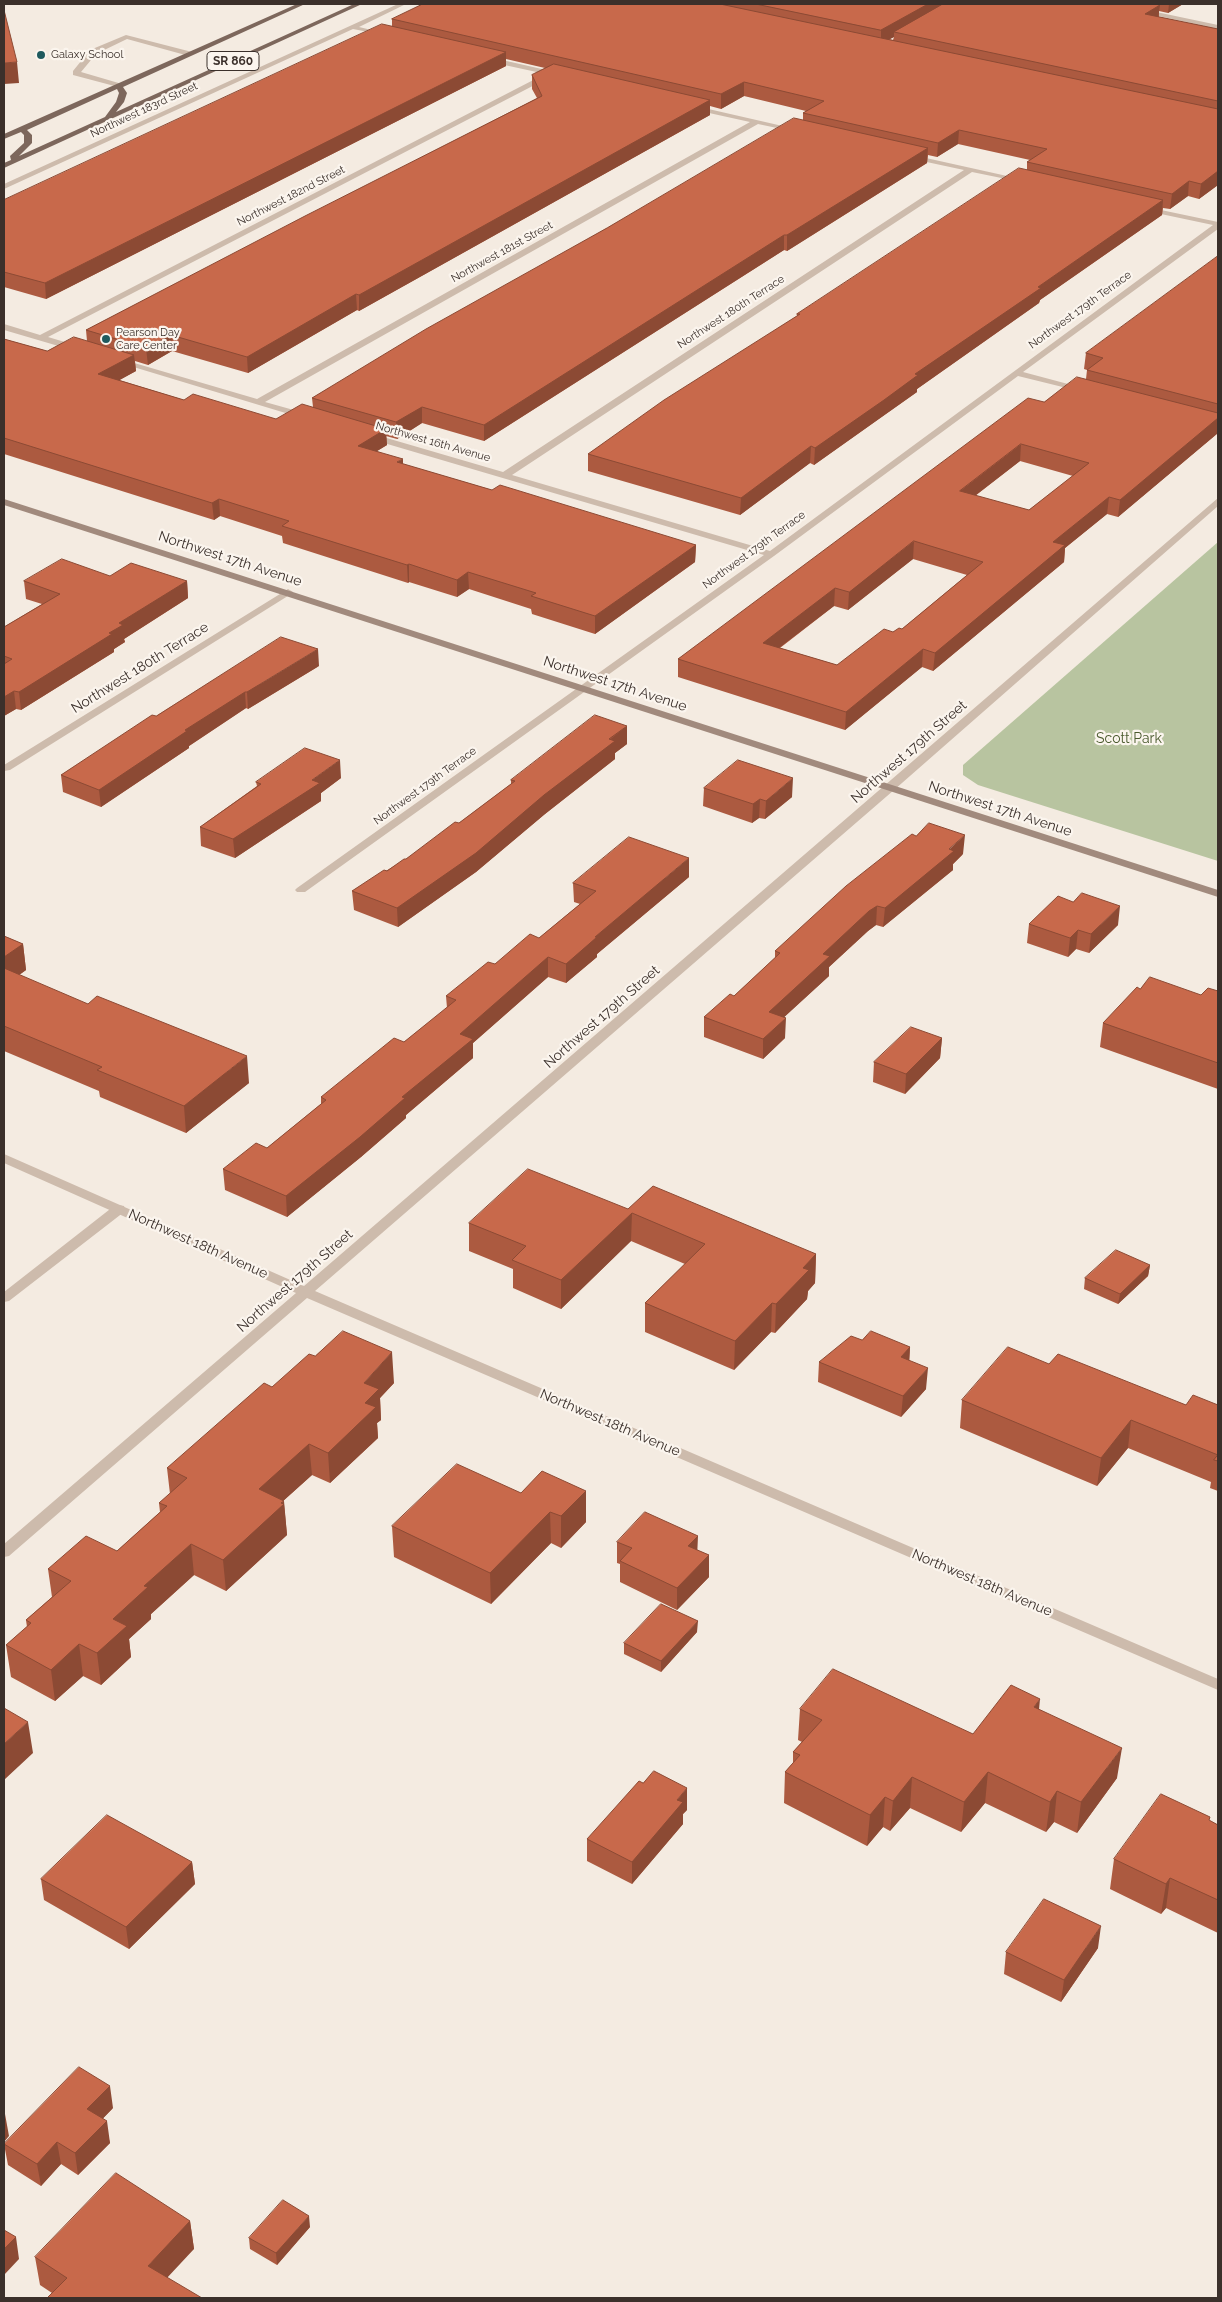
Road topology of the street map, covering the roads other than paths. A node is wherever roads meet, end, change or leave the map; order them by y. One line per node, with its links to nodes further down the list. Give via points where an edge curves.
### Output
1 (302, 4): 10 (main road, SR 860)
2 (359, 4): 16 (main road, Northwest 183rd Street / SR 860)
3 (403, 4): 7 (street, Northwest 183rd Street)
4 (1132, 9): 6 (street)
5 (1218, 16): 6 (street)
6 (1206, 24): 8 (street)
7 (352, 27): 9 (street); 25 (street, Northwest 183rd Street)
8 (1218, 27)
9 (390, 36)
10 (189, 54): 14 (main road, SR 860); 14 (street, via 126,37 93,52 76,73)
11 (476, 56): 12 (street)
12 (553, 74): 13 (street); 29 (street, Northwest 182nd Street)
13 (562, 76)
14 (119, 86): 16 (main road, via 123,94); 18 (main road, SR 860)
15 (689, 106): 17 (street)
16 (107, 119): 22 (main road, Northwest 183rd Street / SR 860)
17 (757, 121): 19 (street); 34 (street, Northwest 181st Street)
18 (22, 129): 20 (main road, SR 860); 22 (main road, via 28,135 28,143)
19 (805, 132)
20 (4, 138)
21 (903, 154): 23 (street)
22 (6, 165)
23 (971, 169): 24 (street); 37 (street, Northwest 180th Terrace)
24 (1028, 182)
25 (4, 187)
26 (1133, 205): 27 (street)
27 (1218, 225): 32 (street, Northwest 179th Terrace)
28 (4, 327): 29 (street)
29 (40, 338): 30 (street)
30 (88, 352)
31 (116, 360): 34 (street)
32 (1015, 373): 33 (street); 40 (street, Northwest 179th Terrace)
33 (1089, 392)
34 (258, 402): 35 (street)
35 (315, 419)
36 (362, 433): 37 (street, Northwest 16th Avenue)
37 (504, 475): 40 (street, Northwest 16th Avenue)
38 (1218, 501): 44 (street, Northwest 179th Street)
39 (4, 502): 41 (street, Northwest 17th Avenue)
40 (770, 554): 42 (street, Northwest 179th Terrace)
41 (288, 592): 42 (street, Northwest 17th Avenue); 43 (street, Northwest 180th Terrace)
42 (583, 688): 44 (street, Northwest 17th Avenue); 45 (street, Northwest 179th Terrace)
43 (6, 768)
44 (890, 788): 46 (street, Northwest 17th Avenue); 49 (street, Northwest 179th Street)
45 (301, 890)
46 (1218, 894)
47 (4, 1158): 48 (street, Northwest 18th Avenue)
48 (119, 1209): 49 (street, Northwest 18th Avenue); 50 (street)
49 (306, 1292): 51 (street, Northwest 179th Street); 52 (street, Northwest 18th Avenue)
50 (4, 1298)
51 (4, 1552)
52 (1218, 1685)

